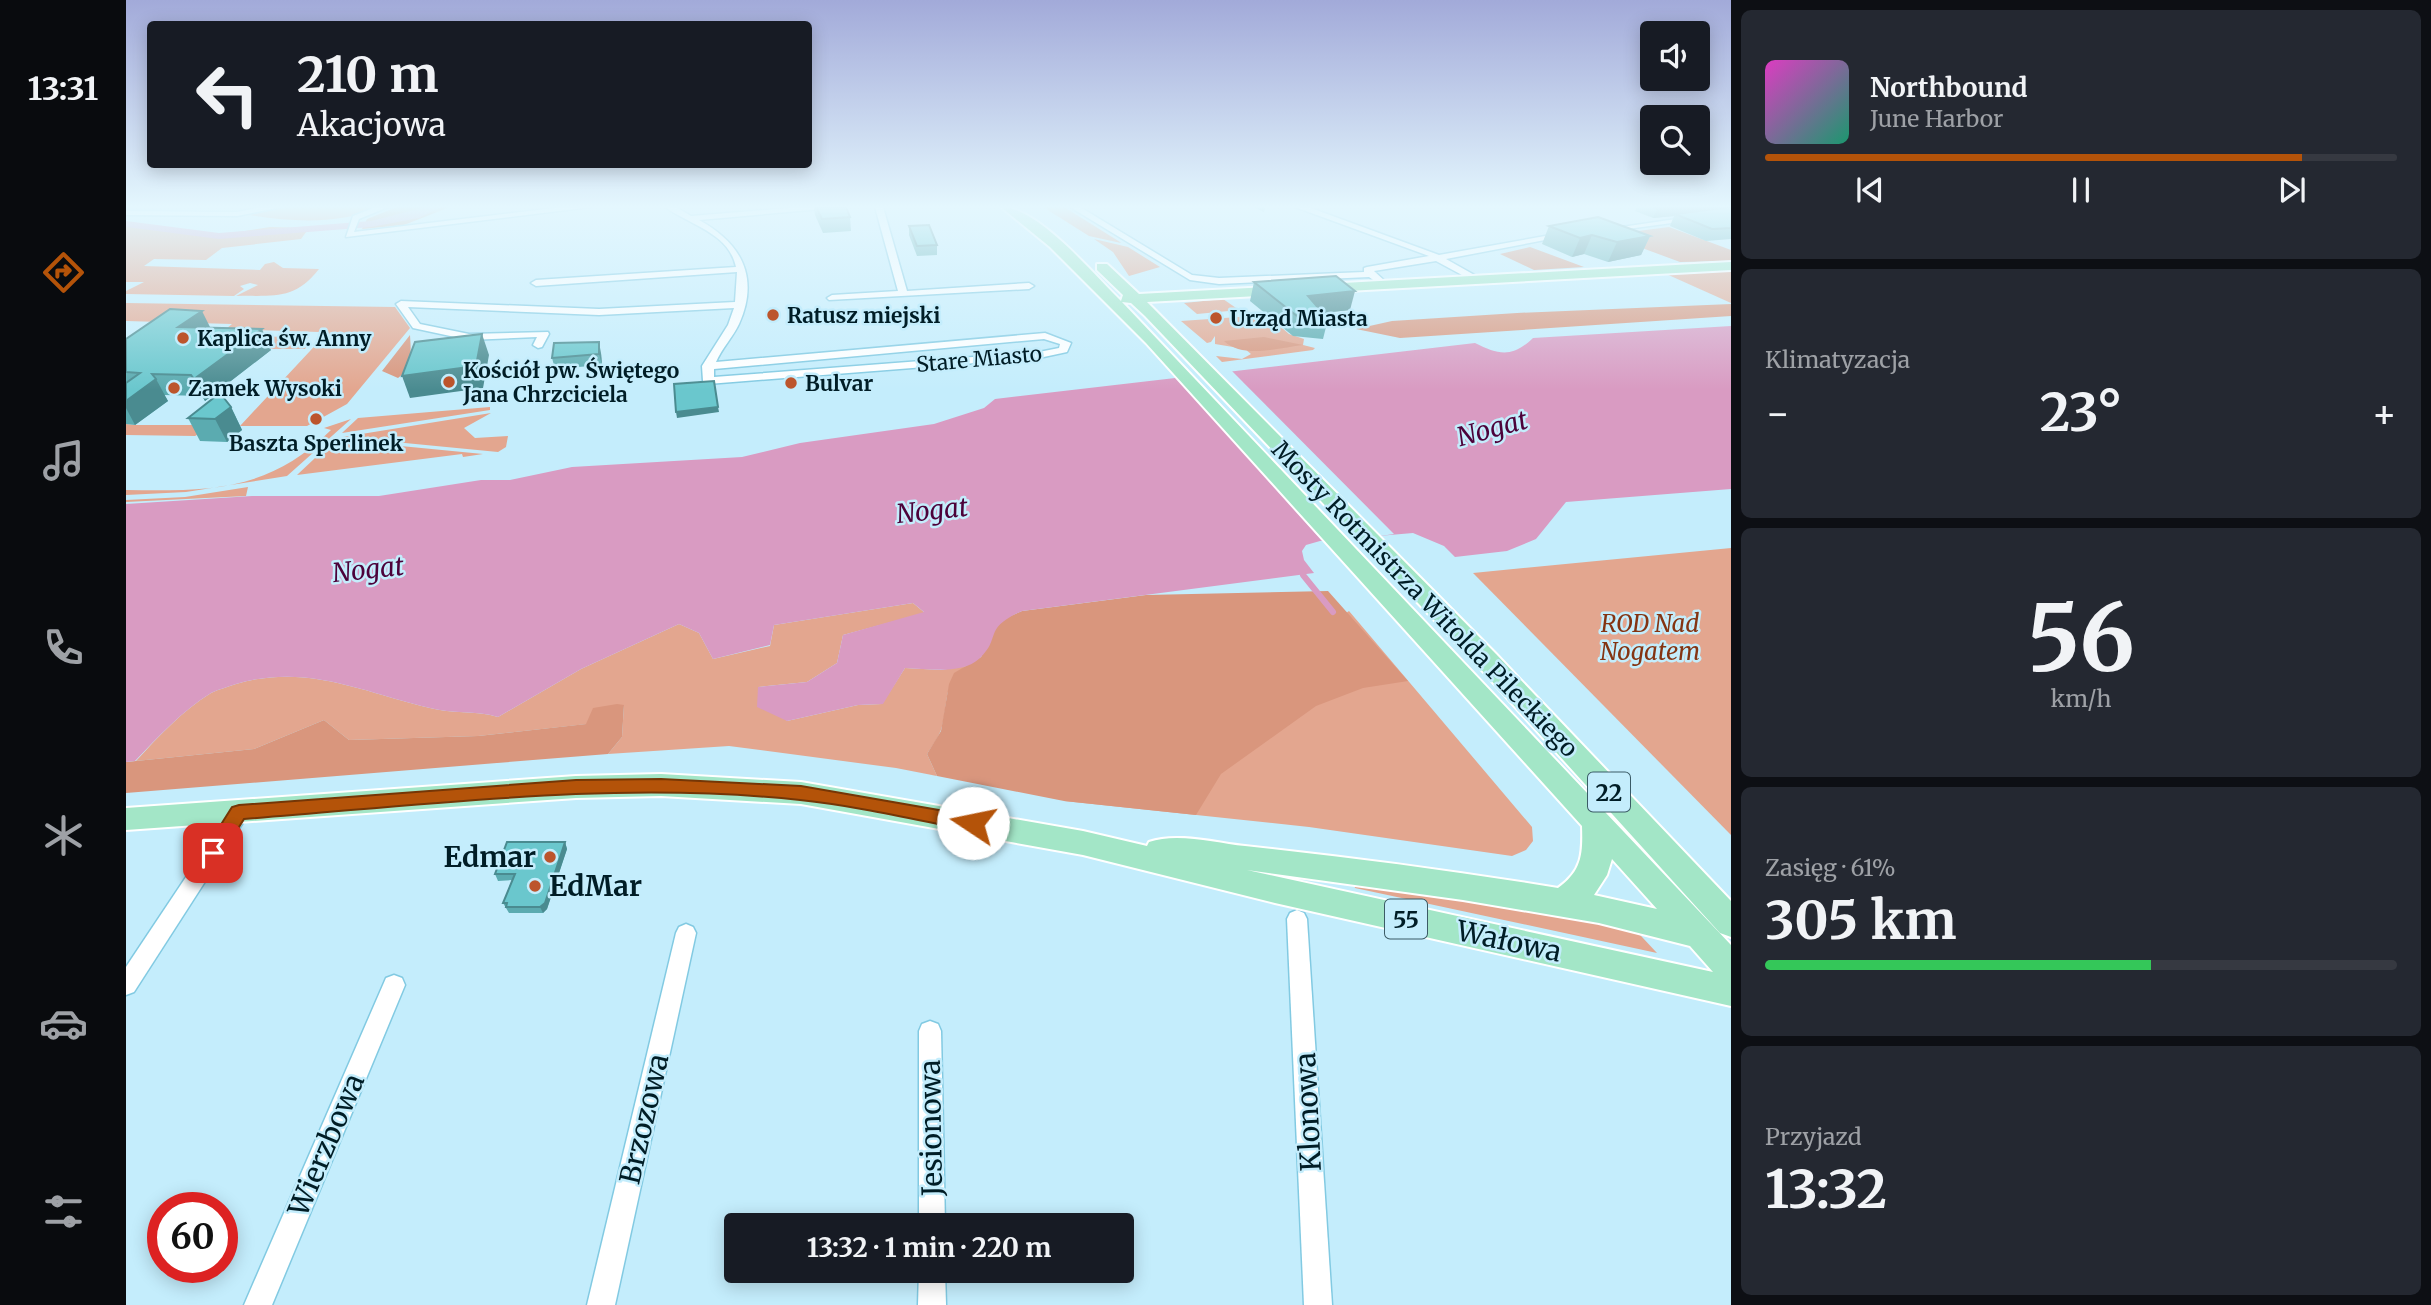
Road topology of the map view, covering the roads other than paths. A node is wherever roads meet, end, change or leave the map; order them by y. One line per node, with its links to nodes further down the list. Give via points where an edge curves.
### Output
1 (896, 268): 13 (street)
2 (1079, 268): 16 (main road, 22)
3 (1102, 268): 14 (main road, 22)
4 (1172, 268): 9 (street, via 1184,275 1219,281)
5 (1380, 268): 9 (street, via 1367,270)
6 (1457, 268): 10 (street)
7 (1694, 268): 10 (main road)
8 (743, 269): 11 (street); 17 (street)
9 (1376, 279): 10 (main road); 14 (main road)
10 (1475, 279)
11 (536, 283)
12 (1029, 286): 13 (street)
13 (903, 293): 15 (street)
14 (1133, 297): 16 (main road); 26 (main road, Mosty Rotmistrza Witolda Pileckiego / 22, via 1487,660)
15 (832, 298)
16 (1110, 298): 22 (main road, Mosty Rotmistrza Witolda Pileckiego / 22)
17 (739, 305): 18 (street, via 599,312 401,304 417,326 469,337 544,334); 19 (street, via 735,323)
18 (538, 345)
19 (707, 366): 19 (street, Stare Miasto, via 708,381 734,380 1039,355 1063,350 1066,343 1045,336)
20 (239, 813): 21 (main road, Wałowa / 55); 23 (main road, Wałowa / 55, via 576,787 741,788 866,802); 30 (street)
21 (126, 819)
22 (1596, 820): 24 (main road, via 1599,858 1595,870); 28 (main road, 22)
23 (1083, 843): 24 (main road, Wałowa / 55, via 1261,858); 32 (main road, Wałowa / 55)
24 (1565, 901): 28 (main road, Wałowa)
25 (1297, 919): 39 (street, Klonowa)
26 (1731, 923)
27 (686, 933): 37 (street, Brzozowa)
28 (1716, 939): 29 (main road, 22)
29 (1731, 968)
30 (126, 985)
31 (394, 985): 36 (street, Wierzbowa)
32 (1731, 991)
33 (930, 1031): 34 (street, Jesionowa)
34 (932, 1213)
35 (932, 1283): 38 (street)
36 (258, 1305)
37 (601, 1305)
38 (932, 1305)
39 (1318, 1305)

